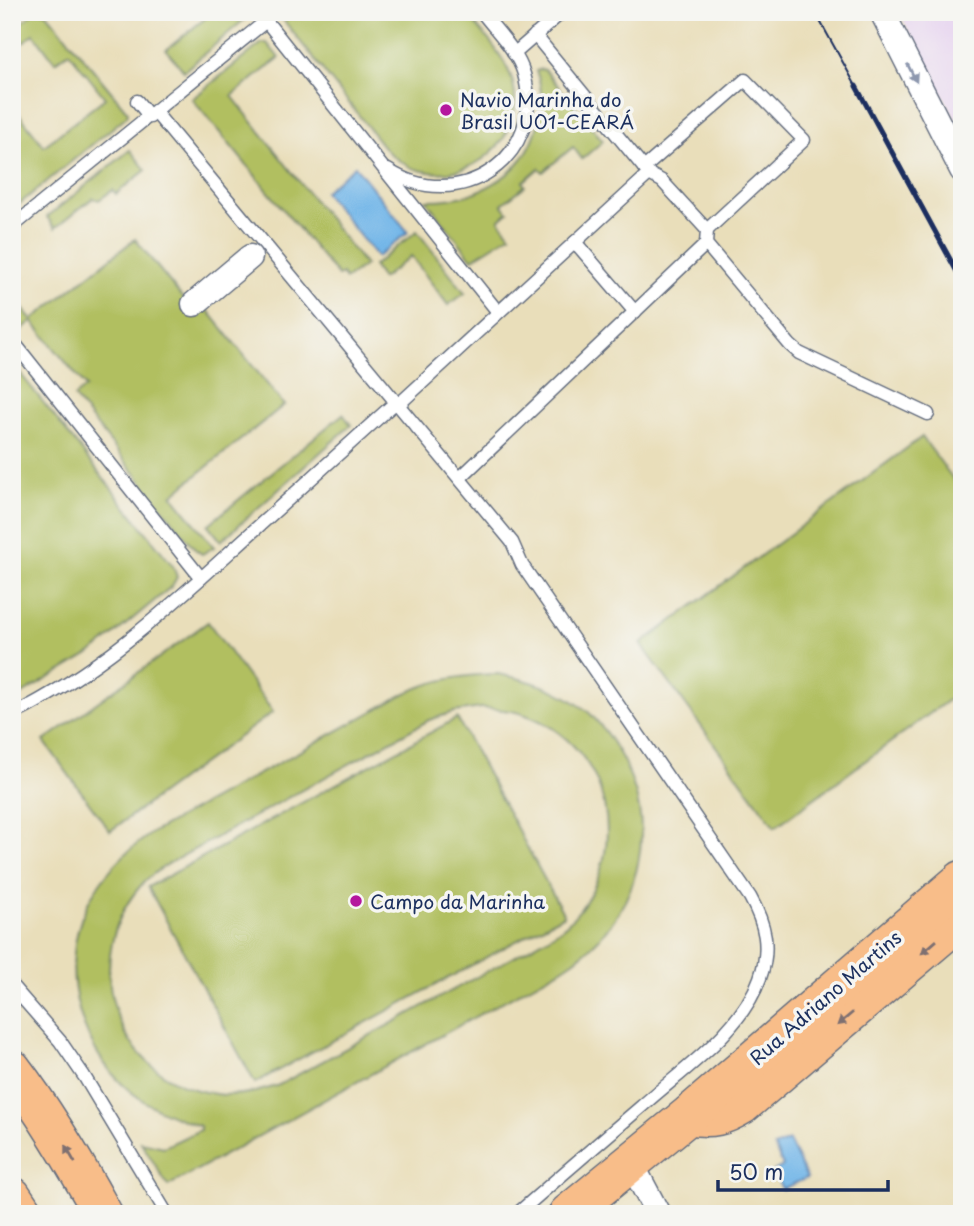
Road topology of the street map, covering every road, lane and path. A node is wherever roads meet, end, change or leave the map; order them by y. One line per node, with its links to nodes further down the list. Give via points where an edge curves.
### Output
1 (482, 12): 6 (lane)
2 (562, 12): 5 (lane)
3 (882, 12): 10 (street, one-way to 10)
4 (262, 17): 8 (lane); 9 (lane)
5 (535, 35): 6 (lane); 11 (lane)
6 (514, 54): 9 (lane, via 528,95 526,116 506,158 492,170 475,180 440,187 410,182)
7 (137, 101): 8 (lane)
8 (153, 115): 12 (lane); 16 (lane)
9 (372, 155): 18 (lane)
10 (962, 170)
11 (647, 171): 13 (lane); 13 (lane, via 745,80 804,141); 14 (lane)
12 (12, 227)
13 (707, 230): 15 (lane)
14 (575, 242): 18 (lane); 19 (lane)
15 (706, 244): 19 (lane); 22 (lane, via 799,353)
16 (258, 251): 17 (street); 21 (lane)
17 (194, 304)
18 (498, 312): 21 (lane)
19 (635, 312): 23 (lane)
20 (12, 340): 24 (lane)
21 (397, 403): 23 (lane); 24 (lane)
22 (928, 414)
23 (460, 478): 36 (lane, via 512,542 522,565 750,897 767,940 754,991 726,1031)
24 (201, 578): 25 (lane, via 112,654)
25 (12, 715)
26 (962, 880): 30 (main road, Rua Adriano Martins)
27 (962, 918): 30 (main road, Rua Adriano Martins, one-way to 30, via 742,1105 723,1116 705,1119)
28 (12, 986): 35 (lane, via 84,1076)
29 (12, 1069): 34 (main road, one-way to 29, via 39,1104)
30 (689, 1115): 31 (main road, Rua Adriano Martins)
31 (630, 1161): 37 (main road, Rua Adriano Martins); 38 (street)
32 (12, 1196): 33 (main road)
33 (24, 1214)
34 (103, 1214)
35 (167, 1214)
36 (517, 1214)
37 (568, 1214)
38 (658, 1214)

